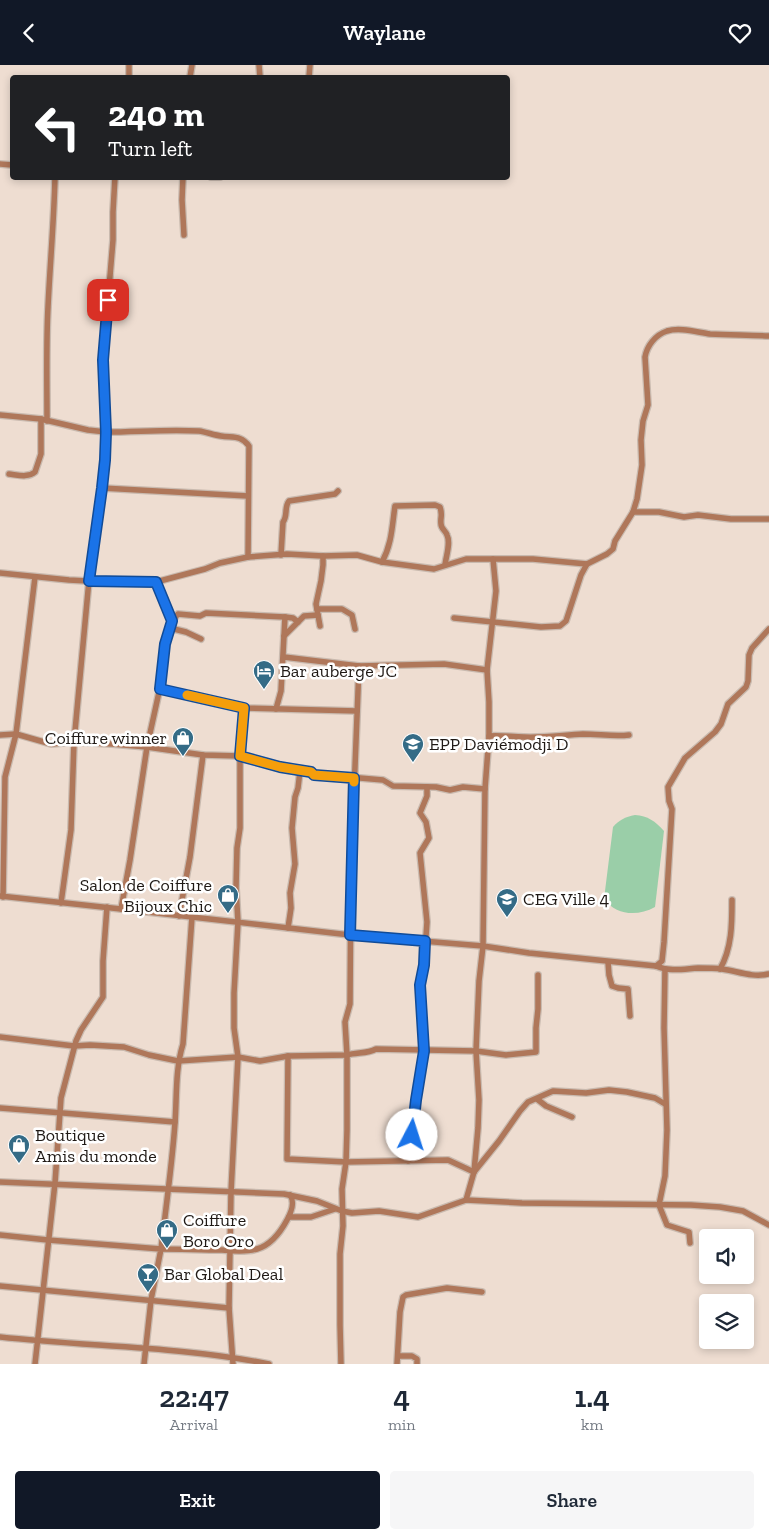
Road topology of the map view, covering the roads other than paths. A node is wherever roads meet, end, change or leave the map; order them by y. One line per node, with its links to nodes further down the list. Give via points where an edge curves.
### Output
1 (55, 180): 7 (street)
2 (115, 180): 8 (street, via 103,360)
3 (183, 180): 4 (street)
4 (184, 235)
5 (769, 336): 13 (street, via 675,330 654,339 645,357 648,405 643,421 642,465)
6 (0, 415): 7 (street)
7 (44, 420): 8 (street); 9 (street, via 41,454 34,472 26,476)
8 (106, 432): 10 (street); 12 (street, via 200,431 245,440 249,446)
9 (9, 474)
10 (102, 488): 12 (street); 24 (street)
11 (338, 491): 15 (street, via 287,503)
12 (248, 496): 17 (street)
13 (633, 512): 14 (street); 20 (street, via 613,549)
14 (769, 519)
15 (281, 555): 16 (street); 17 (street)
16 (323, 556): 19 (street, via 357,555); 26 (street, via 316,604)
17 (248, 557): 25 (street)
18 (493, 559): 20 (street); 21 (street, via 466,559); 30 (street, via 496,591)
19 (382, 562): 21 (street, via 434,569); 21 (street, via 388,552 395,506 435,505 440,507 441,524 448,535)
20 (587, 564): 30 (street, via 566,621 560,626)
21 (445, 565)
22 (0, 573): 23 (street)
23 (35, 577): 24 (street); 45 (street)
24 (89, 581): 25 (street); 49 (street)
25 (156, 582): 29 (street)
26 (318, 612): 31 (street, via 304,616); 32 (street); 34 (street, via 342,609 352,615)
27 (285, 617): 29 (street, via 206,613 200,616 178,615); 31 (street); 36 (street)
28 (454, 618): 30 (street)
29 (172, 621): 33 (street)
30 (492, 621): 40 (street)
31 (298, 622): 36 (street)
32 (320, 625)
33 (170, 628): 37 (street); 41 (street)
34 (355, 629)
35 (769, 629): 70 (street, via 749,655 746,687 728,704 715,733 685,758 668,787 672,809 664,942 662,961)
36 (284, 636): 38 (street)
37 (201, 639)
38 (284, 657): 39 (street); 43 (street)
39 (359, 666): 40 (street, via 444,663); 44 (street)
40 (487, 670): 48 (street)
41 (160, 689): 42 (street); 50 (street)
42 (244, 708): 43 (street); 52 (street)
43 (276, 709): 44 (street)
44 (357, 711): 54 (street)
45 (16, 734): 46 (street); 49 (street, via 51,744); 57 (street, via 5,777)
46 (0, 735)
47 (630, 735): 48 (street)
48 (489, 736): 56 (street)
49 (74, 742): 50 (street); 59 (street, via 71,830)
50 (147, 747): 51 (street); 61 (street)
51 (203, 755): 52 (street); 62 (street)
52 (240, 756): 53 (street); 64 (street)
53 (300, 771): 54 (street); 65 (street, via 292,828 295,864)
54 (354, 778): 55 (street, via 383,780 393,786); 66 (street)
55 (427, 787): 56 (street); 67 (street, via 427,797 420,813 426,822 428,838 420,853 427,922)
56 (485, 789): 68 (street)
57 (1, 897): 59 (street)
58 (732, 900): 72 (street, via 731,939 727,958)
59 (61, 903): 60 (street)
60 (107, 907): 61 (street); 77 (street, via 103,997 80,1030)
61 (121, 909): 62 (street)
62 (179, 916): 63 (street)
63 (192, 917): 64 (street); 83 (street, via 183,1043)
64 (238, 922): 65 (street); 82 (street, via 234,1028)
65 (288, 928): 66 (street)
66 (350, 935): 67 (street); 80 (street, via 350,1004 345,1022)
67 (425, 941): 68 (street); 78 (street, via 420,985)
68 (483, 946): 69 (street); 79 (street)
69 (608, 962): 70 (street); 75 (street, via 612,986 628,989)
70 (656, 966): 71 (street)
71 (665, 969): 72 (street); 85 (street)
72 (720, 969): 73 (street, via 760,976)
73 (768, 974)
74 (538, 975): 79 (street, via 536,1052 506,1055)
75 (630, 1016)
76 (0, 1037): 77 (street)
77 (74, 1046): 83 (street, via 124,1047); 87 (street)
78 (424, 1051): 79 (street); 80 (street, via 376,1049); 90 (street)
79 (476, 1051): 92 (street, via 479,1100)
80 (347, 1055): 81 (street); 91 (street)
81 (288, 1056): 82 (street, via 260,1061); 91 (street, via 287,1159)
82 (238, 1057): 83 (street); 96 (street)
83 (178, 1061): 89 (street)
84 (537, 1099): 85 (street, via 552,1091 586,1093 609,1090 655,1098); 88 (street, via 550,1109); 92 (street, via 528,1102 520,1111)
85 (665, 1104): 99 (street, via 665,1176)
86 (0, 1108): 87 (street)
87 (60, 1114): 89 (street); 94 (street)
88 (572, 1117)
89 (175, 1122): 95 (street)
90 (408, 1161): 91 (street); 92 (street, via 448,1160)
91 (346, 1162): 100 (street)
92 (474, 1171): 98 (street)
93 (0, 1182): 94 (street)
94 (55, 1183): 95 (street); 104 (street)
95 (168, 1189): 96 (street); 106 (street)
96 (231, 1191): 97 (street); 107 (street)
97 (290, 1195): 100 (street); 101 (street, via 293,1205)
98 (466, 1199): 99 (street); 100 (street, via 418,1217 379,1211 352,1213)
99 (659, 1205): 102 (street, via 743,1211); 105 (street, via 667,1225 689,1232)
100 (339, 1210): 101 (street, via 311,1217); 122 (street, via 343,1226)
101 (289, 1217): 107 (street, via 271,1242 257,1249)
102 (769, 1225)
103 (0, 1235): 104 (street)
104 (48, 1241): 106 (street); 109 (street)
105 (690, 1243)
106 (160, 1249): 107 (street); 111 (street)
107 (230, 1251): 112 (street)
108 (0, 1285): 109 (street)
109 (44, 1289): 111 (street); 114 (street)
110 (482, 1292): 116 (street, via 447,1288 403,1297)
111 (151, 1299): 112 (street); 115 (street)
112 (229, 1308): 117 (street)
113 (0, 1337): 114 (street)
114 (38, 1341): 115 (street); 118 (street)
115 (146, 1348): 117 (street); 119 (street)
116 (398, 1356): 123 (street); 124 (street, via 412,1356 417,1359)
117 (233, 1357): 120 (street); 121 (street)
118 (35, 1364)
119 (144, 1364)
120 (233, 1364)
121 (269, 1364)
122 (341, 1364)
123 (397, 1364)
124 (417, 1364)

